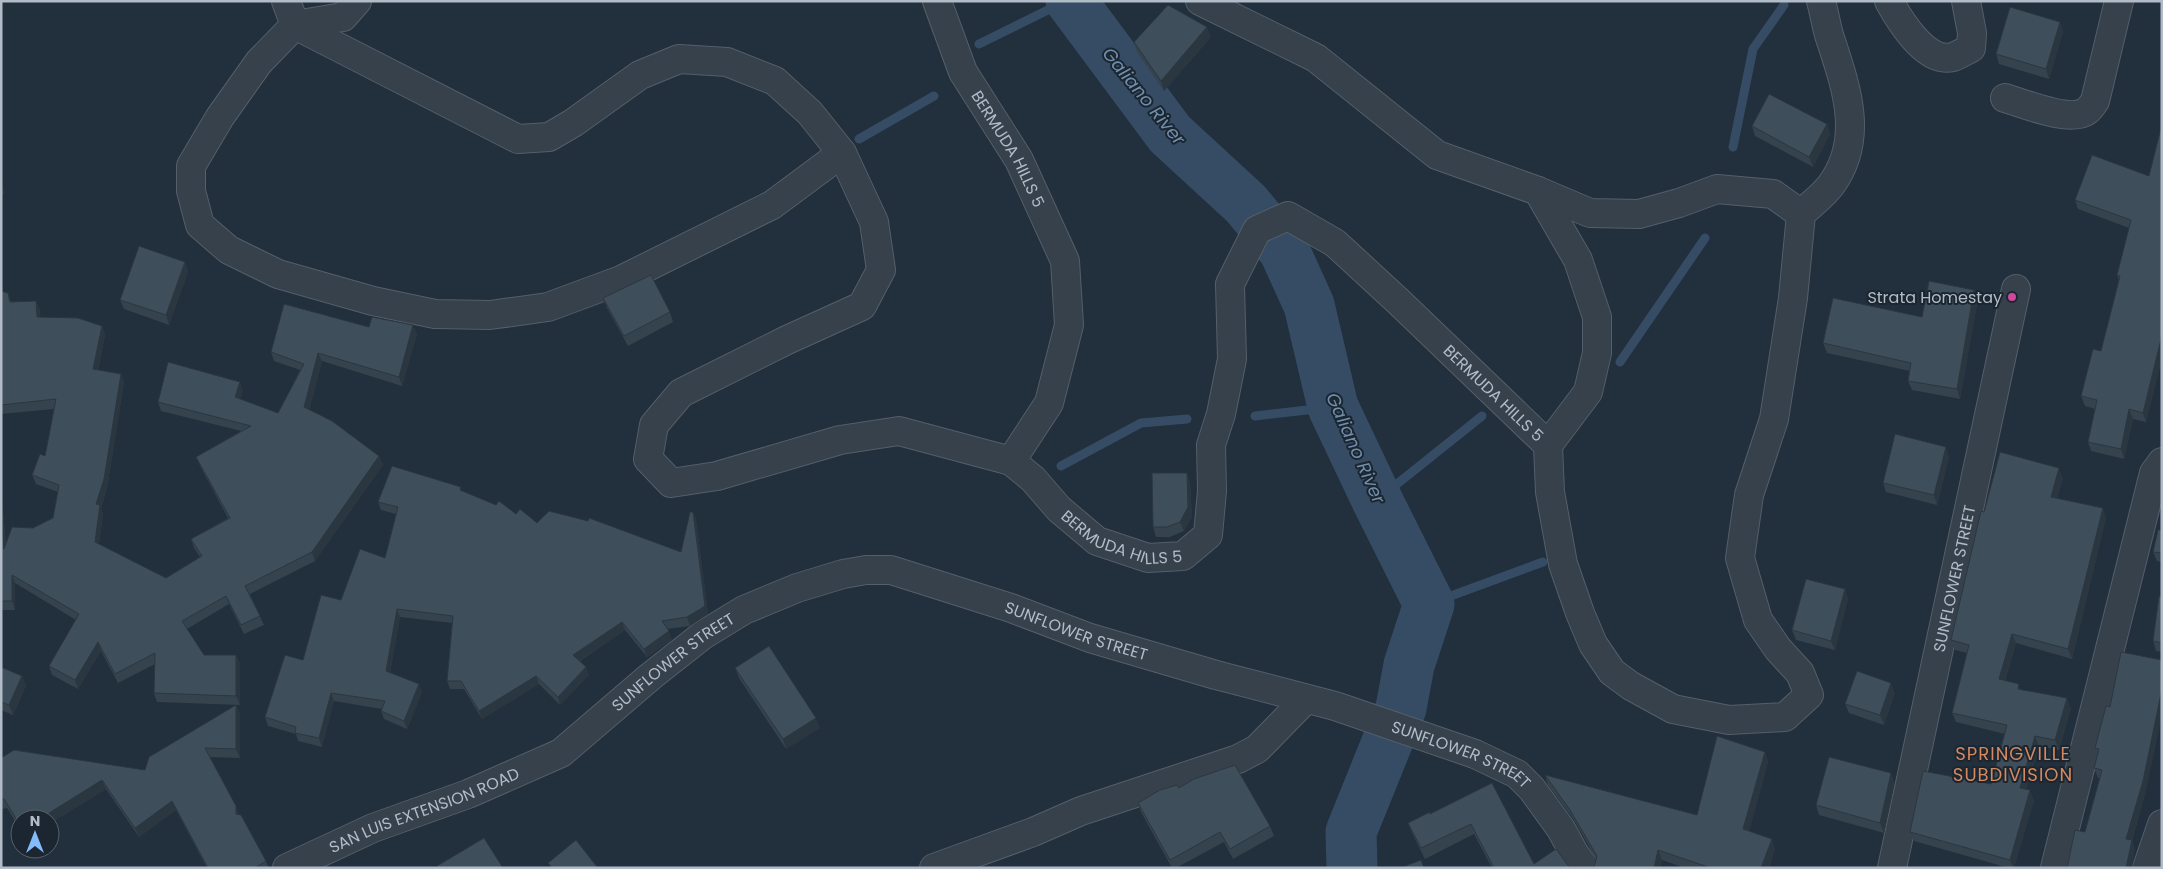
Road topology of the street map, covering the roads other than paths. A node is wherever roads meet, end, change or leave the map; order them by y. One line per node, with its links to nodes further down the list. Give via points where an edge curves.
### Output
1 (357, 1): 8 (street, via 343,17)
2 (937, 1): 15 (street, BERMUDA HILLS 5, via 963,72 1019,160 1065,261 1069,325 1049,403)
3 (1200, 1): 11 (street, via 1316,58 1437,155)
4 (1821, 1): 12 (street, via 1842,70 1848,103 1849,147 1831,186)
5 (1889, 1): 6 (street, via 1919,45 1938,56 1952,57 1971,48 1972,33)
6 (1966, 1)
7 (2119, 1): 9 (street, via 2095,101 2087,111 2073,116)
8 (291, 13): 10 (street, via 518,140 550,137 640,75 679,60 727,62 775,81 810,113); 10 (street, via 220,117 191,166 191,191 200,225 229,250 278,274 372,301 435,314 490,315 548,307 621,280 772,205)
9 (2005, 98)
10 (842, 153): 15 (street, via 874,222 881,270 862,306 681,393 654,425 648,459 671,483 717,476 840,440 899,431)
11 (1538, 191): 12 (street, via 1590,213 1619,214 1639,214 1717,190 1772,194); 14 (street, via 1578,260 1597,317 1597,353 1588,392)
12 (1801, 214): 14 (street, via 1793,298 1774,420 1749,495 1740,558 1758,620 1800,673 1809,695 1785,717 1729,720 1673,709 1630,686 1612,672 1593,644 1563,564 1550,492)
13 (2016, 290): 23 (street, SUNFLOWER STREET)
14 (1548, 445): 15 (street, BERMUDA HILLS 5, via 1334,243 1288,216 1257,230 1230,284 1232,359 1211,445 1212,491 1208,535 1183,556 1148,558 1097,541 1059,508 1033,478)
15 (1011, 461)
16 (2162, 462): 24 (street, via 2154,473)
17 (1306, 700): 18 (street, SUNFLOWER STREET, via 1090,638 1011,608 891,570 866,570 797,588 744,610 704,635 651,676); 21 (street, via 1257,748 1238,760 1081,811); 22 (street, SUNFLOWER STREET, via 1335,706 1475,754 1516,774 1556,821)
18 (560, 753): 20 (street, SAN LUIS EXTENSION ROAD, via 468,794 373,828)
19 (2162, 824): 25 (street)
20 (288, 868)
21 (934, 868)
22 (1585, 868)
23 (1892, 868)
24 (2055, 868)
25 (2148, 868)

